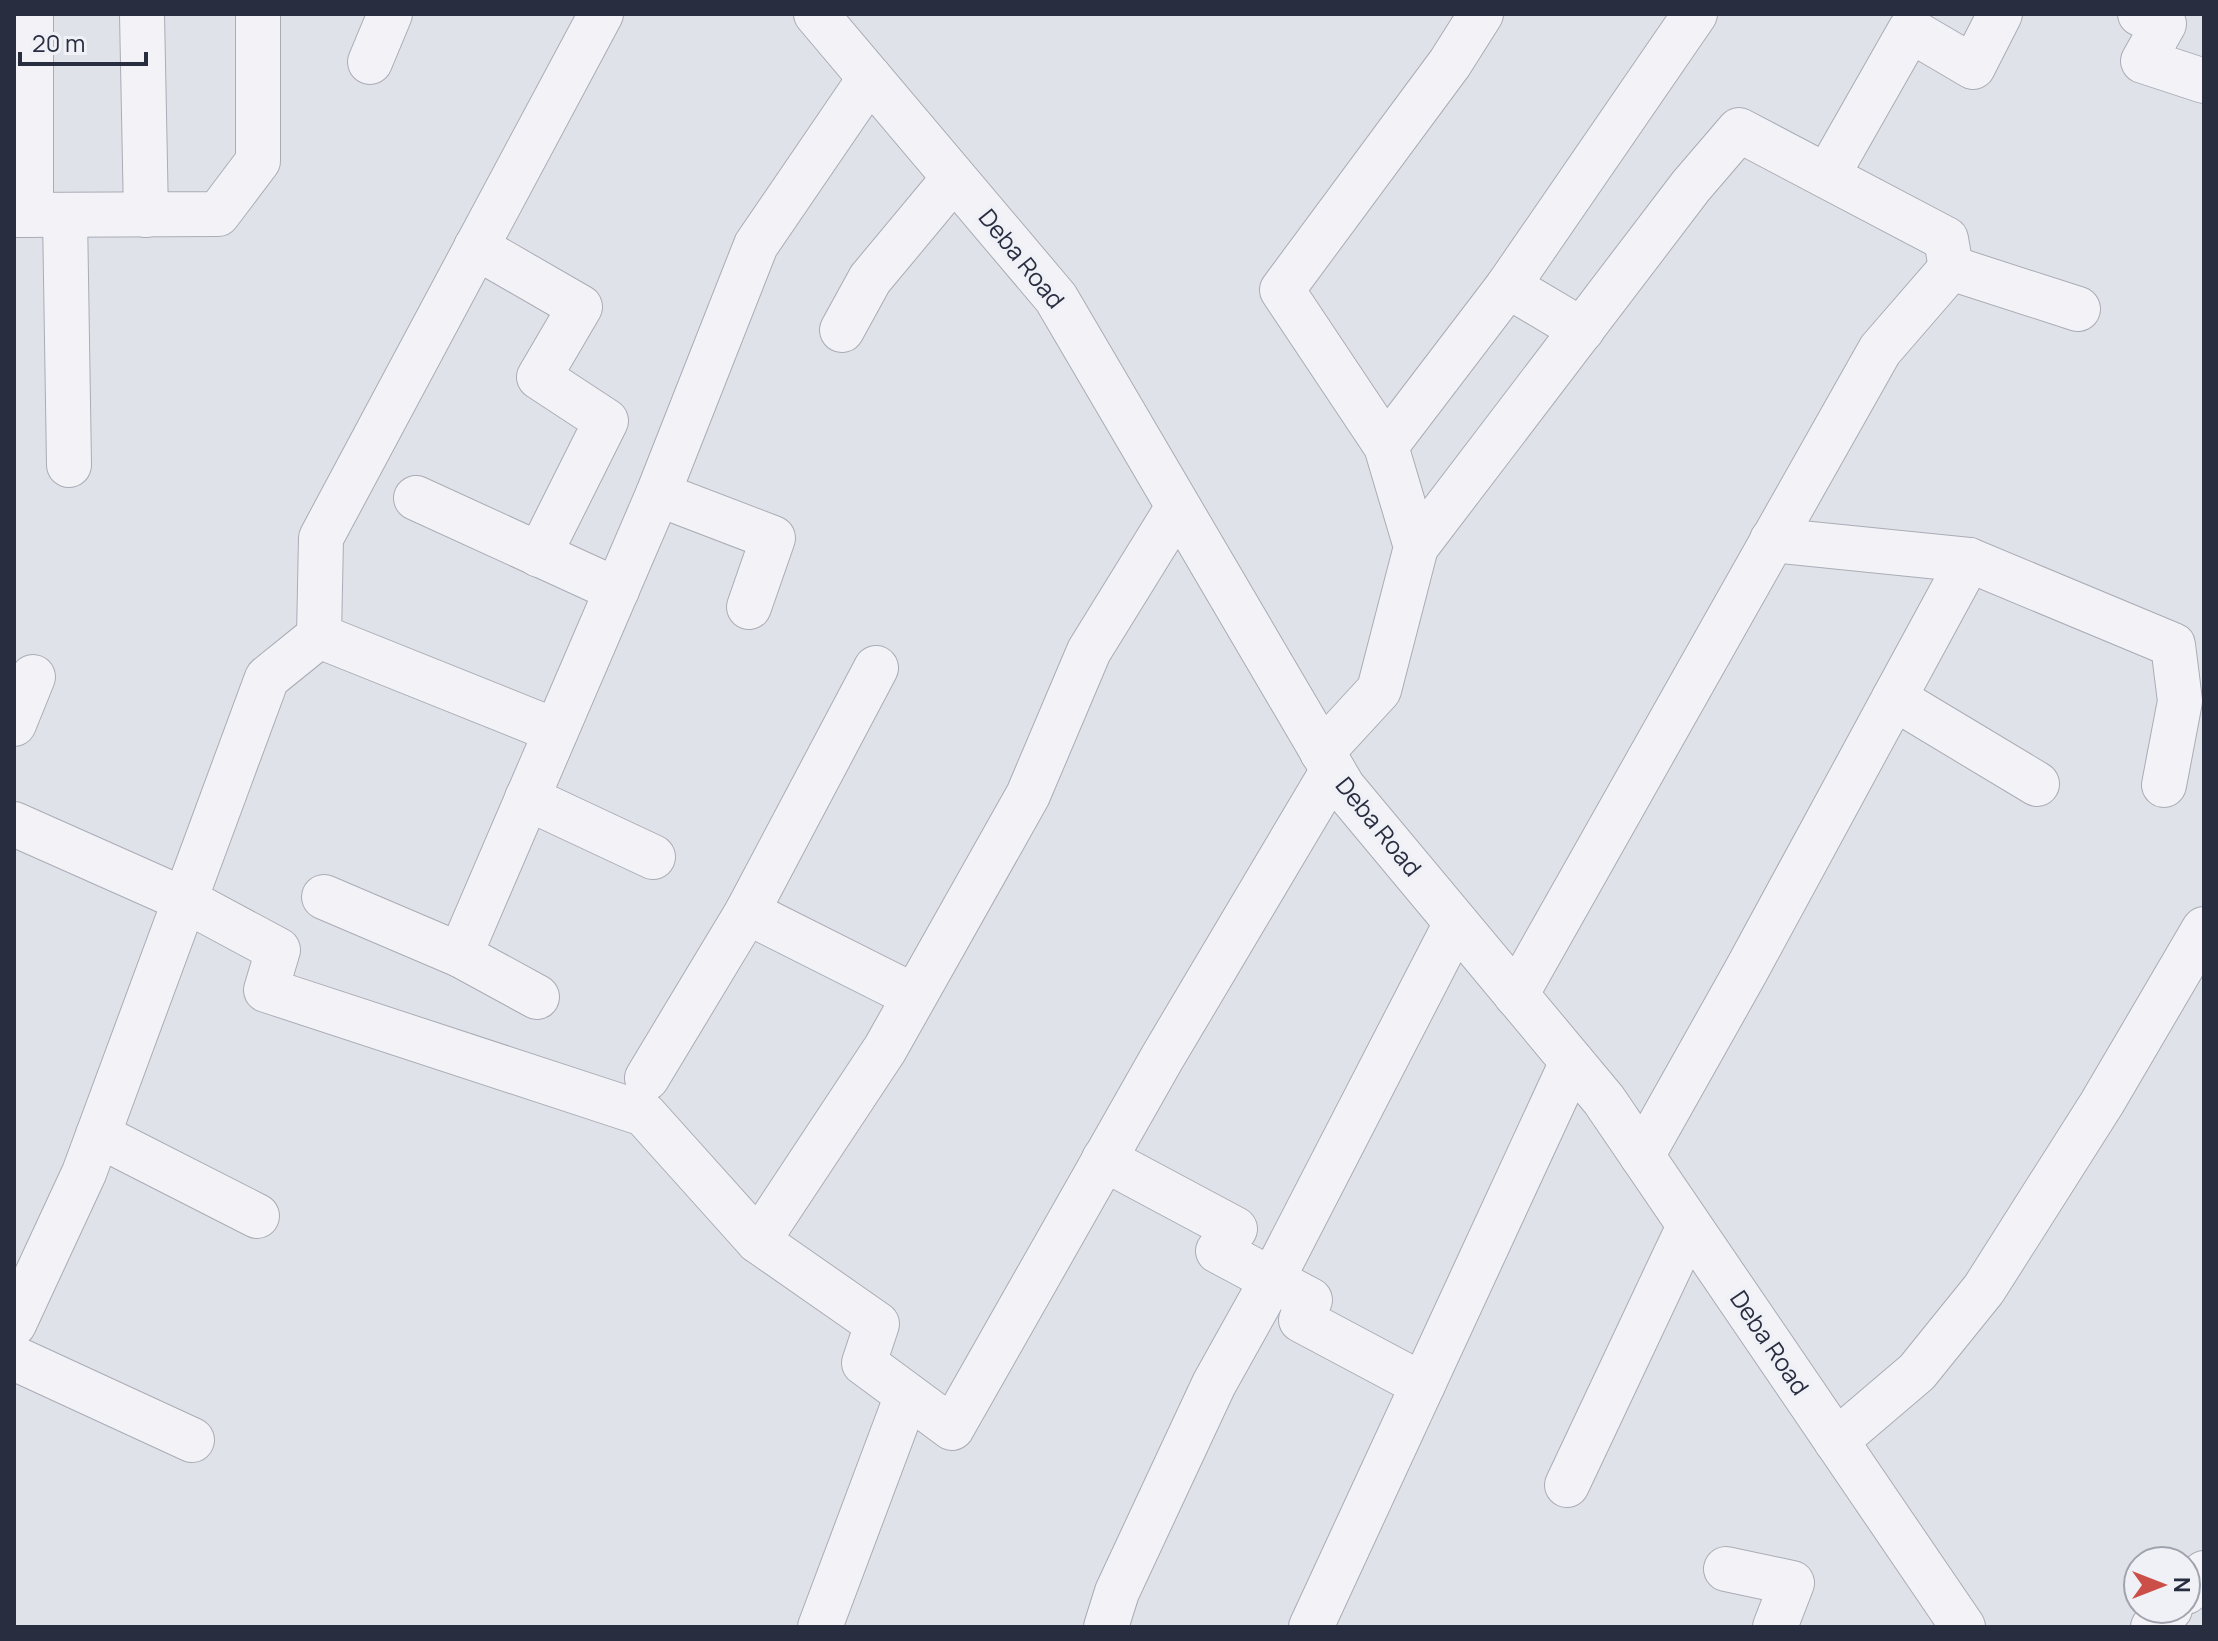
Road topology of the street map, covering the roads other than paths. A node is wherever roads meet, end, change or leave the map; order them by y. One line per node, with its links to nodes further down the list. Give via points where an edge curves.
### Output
1 (31, 14): 16 (street)
2 (142, 14): 17 (street)
3 (258, 14): 17 (street, via 258,161 218,214)
4 (390, 14): 11 (street)
5 (601, 14): 18 (street)
6 (816, 14): 12 (street, Deba Road)
7 (1481, 14): 24 (street, via 1282,290)
8 (1695, 14): 20 (street)
9 (2000, 14): 14 (street, via 1973,67 1910,30)
10 (2158, 17): 13 (street, via 2143,61)
11 (370, 62)
12 (870, 78): 15 (street, Deba Road); 26 (street, via 756,245)
13 (2204, 81)
14 (1827, 176): 19 (street, via 1946,239); 23 (street, via 1739,130)
15 (954, 178): 22 (street, via 870,279); 28 (street, Deba Road, via 1056,298)
16 (37, 215): 17 (street); 25 (street)
17 (146, 215)
18 (476, 247): 31 (street, via 580,307 539,377 606,421); 35 (street, via 321,538)
19 (1951, 268): 21 (street); 29 (street, via 1880,350)
20 (1508, 286): 23 (street); 24 (street)
21 (2078, 309)
22 (842, 330)
23 (1582, 330): 30 (street)
24 (1386, 446): 30 (street)
25 (69, 465)
26 (658, 494): 33 (street); 34 (street, via 773,538)
27 (416, 498): 31 (street)
28 (1178, 507): 41 (street, Deba Road); 54 (street, via 1089,651 1028,795)
29 (1772, 540): 32 (street); 53 (street)
30 (1416, 547): 41 (street, via 1379,690)
31 (539, 555): 33 (street)
32 (1969, 560): 38 (street); 43 (street, via 2173,645 2180,701)
33 (617, 590): 40 (street)
34 (749, 607)
35 (319, 636): 40 (street); 48 (street, via 267,678)
36 (876, 668): 49 (street)
37 (33, 677): 39 (street)
38 (1894, 698): 42 (street); 59 (street)
39 (14, 724)
40 (556, 731): 44 (street)
41 (1327, 761): 50 (street, Deba Road); 60 (street)
42 (2037, 784)
43 (2164, 785)
44 (527, 798): 46 (street); 52 (street)
45 (14, 824): 48 (street)
46 (653, 857)
47 (324, 897): 52 (street)
48 (185, 900): 58 (street); 63 (street, via 278,950 266,990 644,1114)
49 (747, 912): 54 (street); 57 (street)
50 (1456, 923): 53 (street, Deba Road); 64 (street)
51 (2204, 929): 70 (street, via 1984,1289 1917,1372)
52 (460, 955): 55 (street)
53 (1516, 995): 56 (street, Deba Road)
54 (914, 996): 63 (street, via 885,1049)
55 (537, 997)
56 (1572, 1062): 59 (street, Deba Road); 67 (street)
57 (647, 1078)
58 (98, 1135): 61 (street); 65 (street)
59 (1642, 1156): 62 (street, Deba Road)
60 (1104, 1159): 64 (street, via 1235,1229 1218,1251); 68 (street, via 952,1428)
61 (257, 1216)
62 (1689, 1226): 70 (street, Deba Road); 71 (street)
63 (758, 1241): 68 (street, via 877,1324 864,1363)
64 (1272, 1280): 67 (street, via 1310,1300 1301,1320); 74 (street, via 1214,1384 1117,1592)
65 (14, 1324)
66 (14, 1358): 69 (street)
67 (1423, 1385): 75 (street)
68 (907, 1395): 73 (street)
69 (192, 1440)
70 (1836, 1441): 77 (street, Deba Road)
71 (1567, 1485)
72 (1726, 1569): 76 (street, via 1792,1583)
73 (820, 1627)
74 (1106, 1627)
75 (1311, 1627)
76 (1775, 1627)
77 (1963, 1627)

